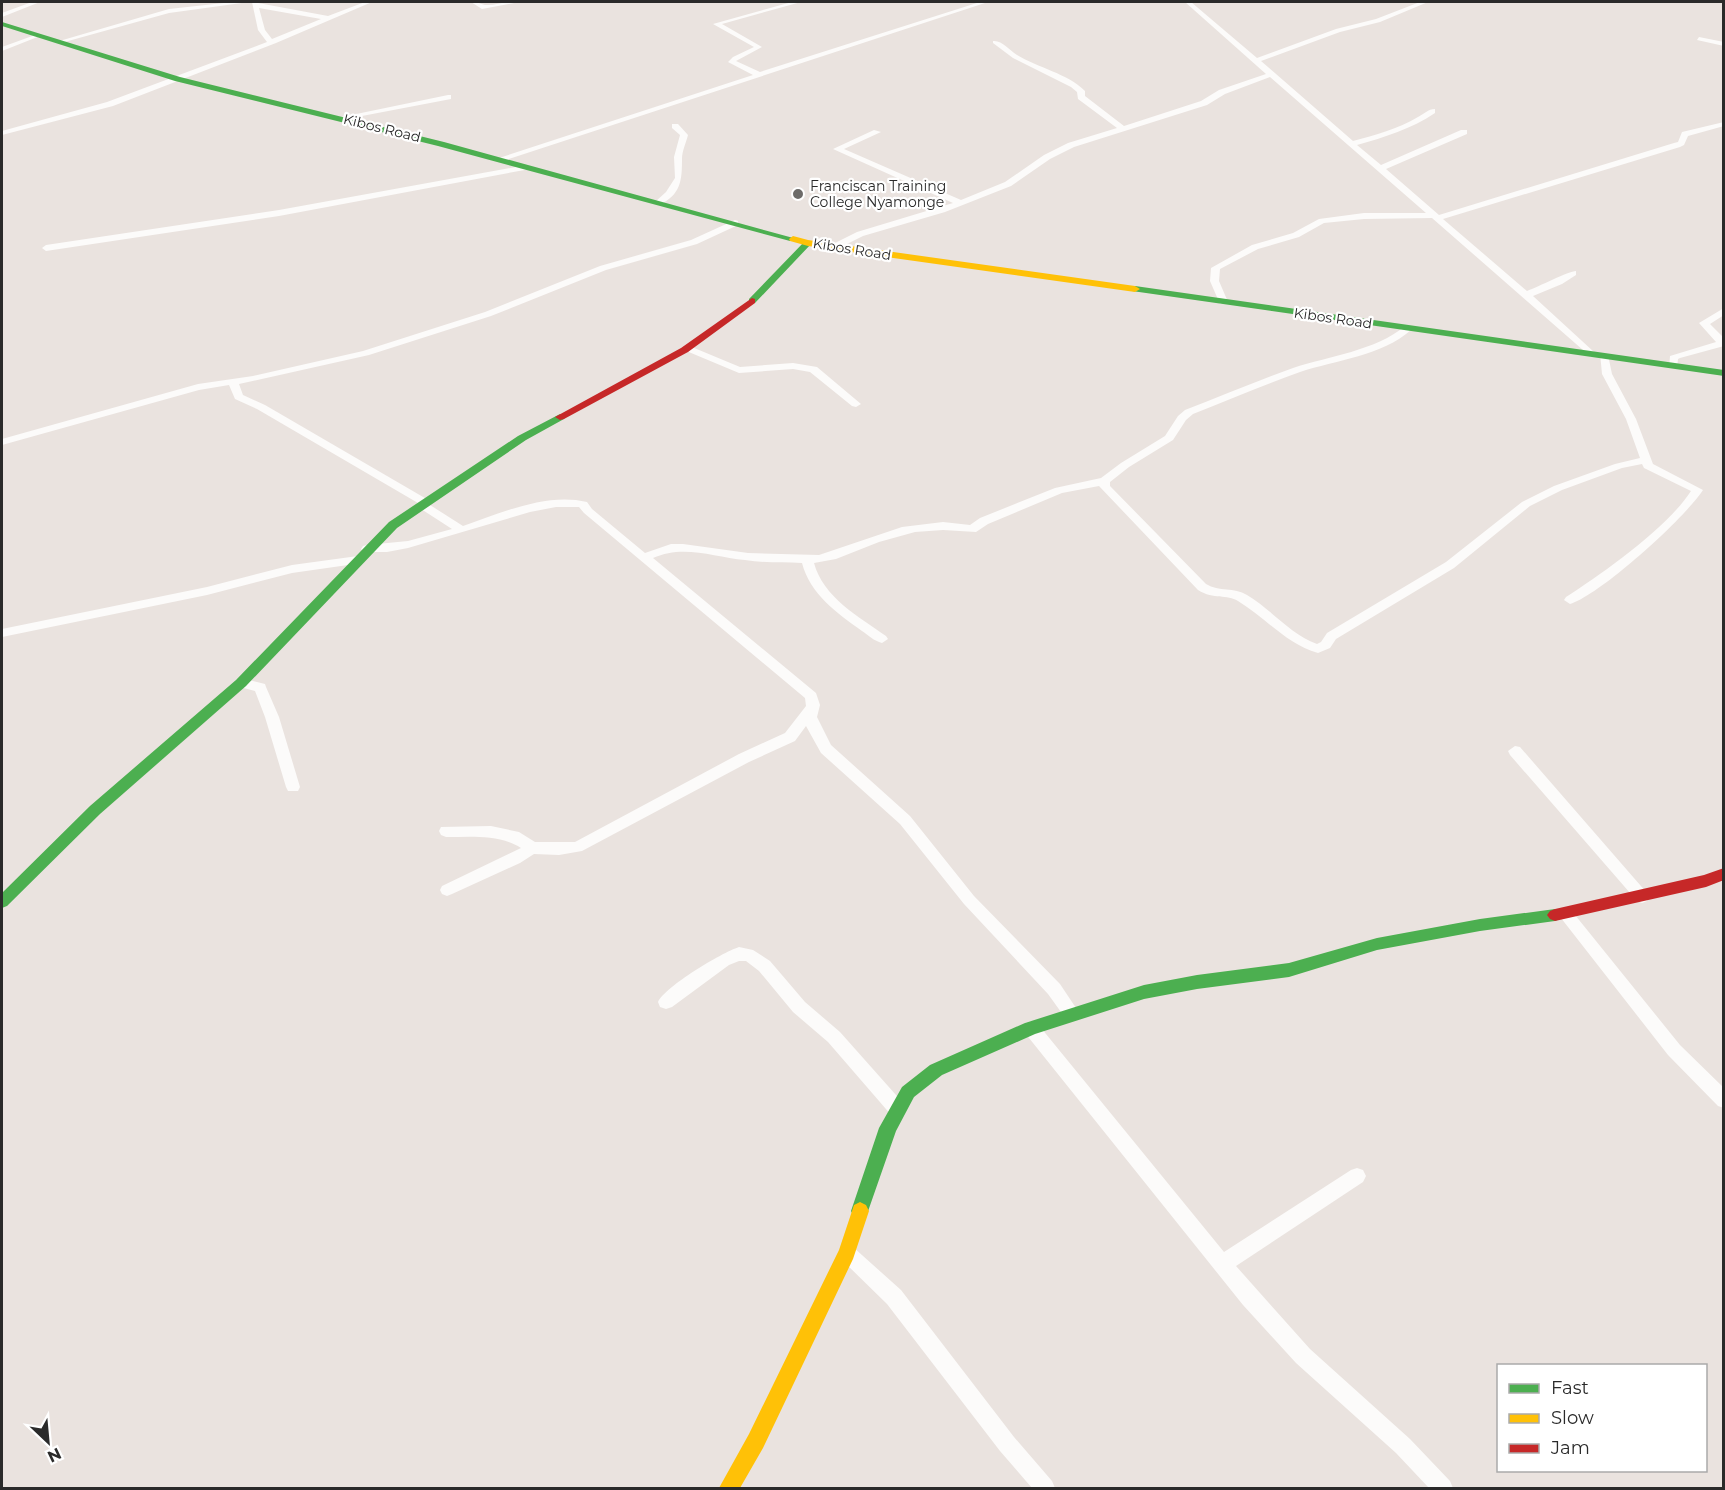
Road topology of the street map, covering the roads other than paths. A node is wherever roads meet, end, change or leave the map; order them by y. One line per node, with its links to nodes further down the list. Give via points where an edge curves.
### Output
1 (37, 2): 11 (street)
2 (246, 2): 16 (street, via 169,11)
3 (369, 2): 12 (street)
4 (474, 2): 10 (street, via 482,7)
5 (798, 2): 23 (street, via 716,24 759,46 732,62)
6 (986, 2): 23 (street)
7 (1188, 2): 21 (street)
8 (1425, 2): 21 (street)
9 (255, 3): 12 (street); 17 (street, via 258,23 267,40)
10 (510, 3)
11 (2, 15)
12 (327, 18): 17 (street)
13 (2, 24): 14 (main road, Kibos Road)
14 (37, 36): 16 (main road, Kibos Road); 20 (street)
15 (1699, 39): 19 (street)
16 (59, 42): 24 (main road, Kibos Road)
17 (274, 42): 24 (street)
18 (995, 42): 30 (street, via 1015,57 1079,89 1087,103)
19 (1724, 44)
20 (2, 49)
21 (1258, 60): 22 (street)
22 (1272, 74): 30 (street, via 1222,92 1204,104); 34 (street)
23 (760, 75): 35 (street)
24 (178, 79): 27 (main road, Kibos Road); 33 (street, via 82,113)
25 (448, 97): 27 (street)
26 (1432, 111): 34 (street, via 1394,132)
27 (341, 118): 35 (main road, Kibos Road)
28 (1724, 124): 40 (street, via 1685,134 1677,145)
29 (675, 126): 38 (street, via 684,135 677,162 679,178)
30 (1124, 129): 39 (street, via 1057,151 1008,184)
31 (877, 132): 39 (street, via 837,149)
32 (1464, 132): 37 (street)
33 (2, 133)
34 (1351, 144): 37 (street)
35 (500, 159): 36 (main road, Kibos Road)
36 (527, 167): 38 (main road, Kibos Road); 44 (street, via 279,213)
37 (1380, 169): 40 (street)
38 (659, 202): 41 (main road, Kibos Road)
39 (959, 202): 43 (street, via 860,234)
40 (1435, 217): 46 (street); 47 (street, via 1364,216 1322,221 1287,238 1255,247 1216,268 1213,275)
41 (735, 223): 42 (main road, Kibos Road); 54 (street, via 694,242 603,268 428,334 366,353)
42 (808, 243): 43 (main road, Kibos Road); 50 (main road, via 742,311)
43 (834, 247): 47 (main road, Kibos Road)
44 (46, 248)
45 (1573, 273): 46 (street)
46 (1526, 295): 51 (street)
47 (1223, 302): 49 (main road, Kibos Road)
48 (1724, 311): 52 (street, via 1704,323 1723,343 1677,356)
49 (1408, 328): 51 (main road, Kibos Road); 58 (street, via 1379,345 1297,370 1189,412 1169,438)
50 (687, 348): 55 (street, via 739,370 776,366 813,369); 59 (main road, via 522,438)
51 (1597, 354): 52 (main road, Kibos Road); 57 (street, via 1631,419)
52 (1673, 366): 53 (main road, Kibos Road)
53 (1724, 373)
54 (233, 382): 56 (street, via 176,392); 59 (street, via 239,397)
55 (856, 404)
56 (2, 442)
57 (1645, 460): 58 (street, via 1619,465 1526,504 1450,565 1331,636 1318,649 1238,596 1213,595 1104,487); 64 (street, via 1655,471 1694,487 1697,493 1648,541)
58 (1106, 481): 63 (street, via 1059,490 972,529 914,526 841,554)
59 (424, 504): 60 (street); 61 (main road, via 393,525)
60 (460, 529): 61 (street); 62 (street, via 512,512 583,504)
61 (363, 554): 65 (street); 67 (main road)
62 (646, 557): 63 (street, via 669,547 748,557); 68 (street, via 674,585 796,682 813,701)
63 (807, 558): 66 (street, via 812,576 834,603)
64 (1570, 600)
65 (2, 633)
66 (882, 639)
67 (241, 683): 70 (street, via 260,687); 76 (main road, via 111,796)
68 (811, 710): 72 (street, via 790,737 577,847); 79 (street, via 813,727 826,749 905,820 969,900 1026,958)
69 (1515, 750): 75 (street, via 1559,806)
70 (293, 787)
71 (446, 831): 72 (street, via 514,836)
72 (532, 848): 74 (street)
73 (1724, 874): 75 (main road)
74 (447, 890)
75 (1642, 897): 77 (main road)
76 (2, 902)
77 (1566, 914): 79 (main road, via 1377,944 1289,970 1165,988); 81 (street, via 1674,1050)
78 (666, 1002): 82 (street, via 731,956 745,954 756,959 800,1008 833,1036)
79 (1072, 1014): 80 (main road)
80 (1031, 1028): 82 (main road, via 936,1070 908,1092); 85 (street)
81 (1724, 1100)
82 (898, 1110): 84 (main road, via 877,1157)
83 (1357, 1176): 85 (street)
84 (847, 1253): 86 (main road, via 756,1441); 87 (street, via 894,1297 1007,1444)
85 (1222, 1264): 88 (street, via 1303,1356 1403,1446)
86 (729, 1488)
87 (1046, 1488)
88 (1443, 1488)

